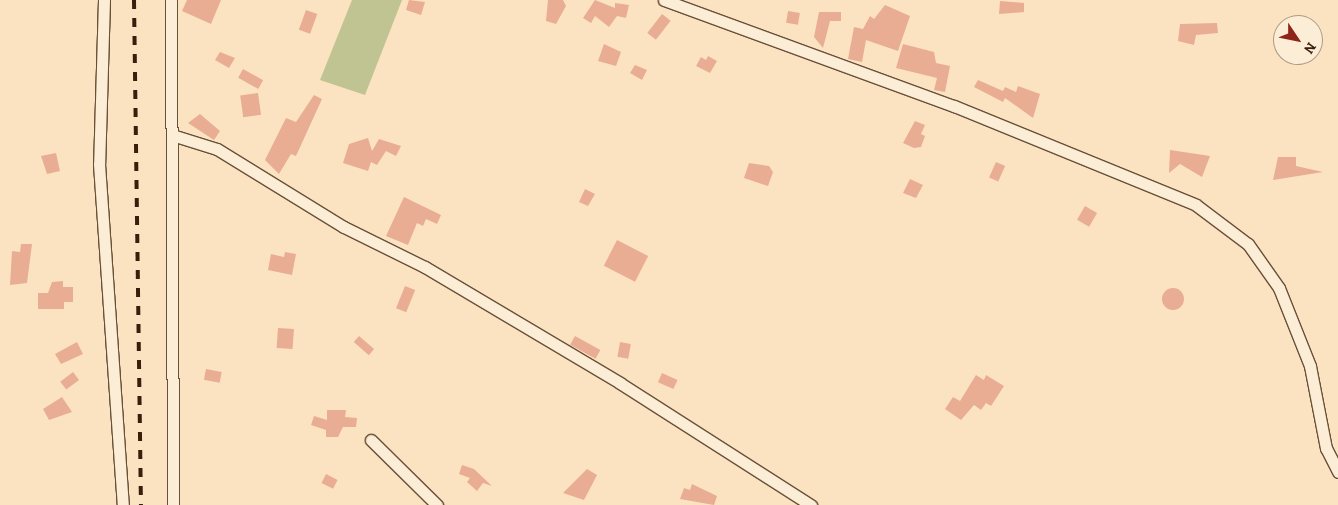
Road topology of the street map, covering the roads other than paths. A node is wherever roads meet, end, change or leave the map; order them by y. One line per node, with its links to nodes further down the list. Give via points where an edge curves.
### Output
1 (104, 0): 7 (street, via 99,164)
2 (171, 0): 4 (street)
3 (664, 0): 6 (street, via 954,106 1196,205 1248,244 1279,288 1310,366 1326,448)
4 (172, 135): 8 (street); 10 (street, via 217,149 344,227 425,267 620,383)
5 (371, 440): 9 (street)
6 (1338, 472)
7 (123, 505)
8 (173, 505)
9 (437, 505)
10 (811, 505)

